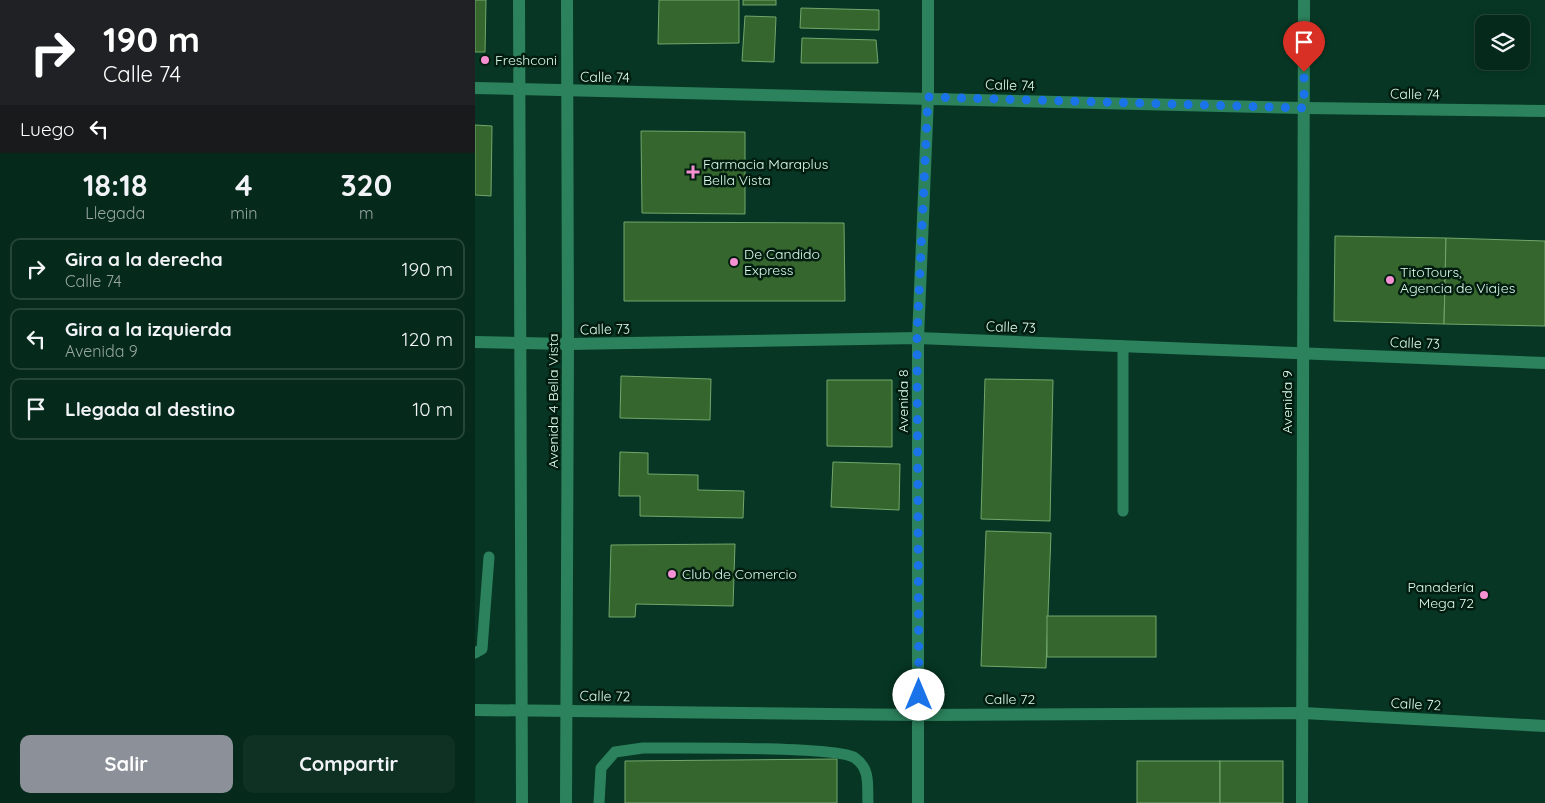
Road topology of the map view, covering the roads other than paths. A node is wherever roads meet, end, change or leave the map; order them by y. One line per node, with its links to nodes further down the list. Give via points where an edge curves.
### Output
1 (519, 0): 6 (street)
2 (567, 0): 7 (street, Avenida 4 Bella Vista)
3 (928, 0): 8 (street, Avenida 8)
4 (1304, 0): 9 (street, Avenida 9)
5 (475, 88): 6 (street, Calle 74)
6 (519, 89): 7 (street, Calle 74); 13 (street)
7 (567, 92): 8 (street, Calle 74); 14 (street, Avenida 4 Bella Vista)
8 (928, 97): 9 (street, Calle 74); 11 (street, Avenida 8)
9 (1304, 108): 10 (street, Calle 74); 16 (street, Avenida 9)
10 (1545, 111)
11 (917, 338): 14 (street, Calle 73); 15 (street, Calle 73); 25 (street, Avenida 8)
12 (475, 342): 13 (street, Calle 73)
13 (520, 342): 14 (street, Calle 73); 22 (street)
14 (568, 344): 23 (street, Avenida 4 Bella Vista)
15 (1123, 346): 16 (street, Calle 73); 18 (lane)
16 (1301, 354): 17 (street, Calle 73); 24 (street, Avenida 9)
17 (1545, 363)
18 (1123, 511)
19 (489, 557): 20 (lane, via 482,649)
20 (475, 653)
21 (475, 710): 22 (street, Calle 72)
22 (520, 710): 23 (street, Calle 72); 27 (street)
23 (567, 711): 25 (street, Calle 72); 28 (street, Avenida 4 Bella Vista)
24 (1303, 712): 25 (street, Calle 72); 26 (street, Calle 72); 32 (street, Avenida 9)
25 (919, 715): 31 (street, Avenida 8)
26 (1545, 726)
27 (522, 803)
28 (566, 803)
29 (599, 803): 30 (lane, via 601,768 615,752 643,748 697,748 823,751 854,756 868,776)
30 (868, 803)
31 (918, 803)
32 (1302, 803)

